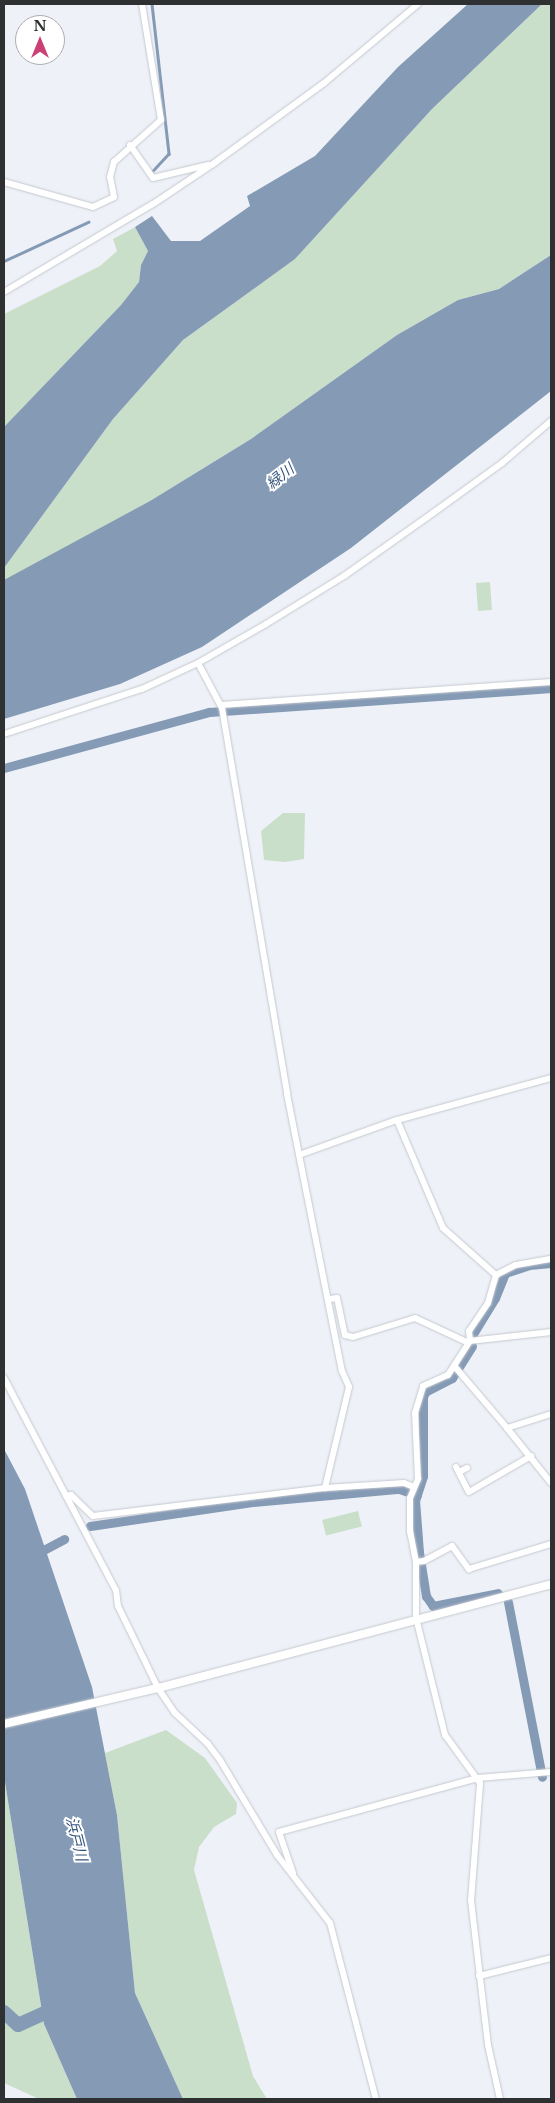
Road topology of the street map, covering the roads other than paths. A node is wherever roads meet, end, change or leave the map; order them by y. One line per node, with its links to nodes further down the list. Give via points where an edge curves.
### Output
1 (142, 4): 3 (street, via 161,120)
2 (418, 4): 4 (street, via 332,78)
3 (130, 145): 4 (street, via 153,178); 5 (street, via 114,162 110,177 114,197 104,204 93,207)
4 (212, 164): 6 (street, via 137,214)
5 (4, 182)
6 (4, 292)
7 (551, 421): 8 (street, via 494,468 344,576)
8 (198, 663): 10 (street); 11 (street, via 142,689)
9 (551, 682): 10 (street)
10 (221, 706): 14 (street)
11 (4, 734)
12 (551, 1078): 13 (street)
13 (397, 1120): 14 (street); 16 (street, via 444,1228)
14 (299, 1155): 17 (street)
15 (551, 1259): 16 (street, via 516,1265)
16 (496, 1275): 19 (street, via 488,1303 469,1331)
17 (330, 1300): 19 (street, via 337,1298 345,1335 353,1337 415,1318); 27 (street, via 342,1371 350,1390)
18 (551, 1332): 19 (street)
19 (469, 1342): 20 (street)
20 (458, 1369): 23 (street); 28 (street, via 423,1386 420,1392 415,1413 418,1479)
21 (4, 1378): 29 (street)
22 (551, 1414): 23 (street)
23 (506, 1428): 24 (street)
24 (531, 1456): 25 (street, via 469,1492 457,1469); 26 (street)
25 (467, 1468)
26 (551, 1483)
27 (325, 1488): 28 (street, via 404,1482); 29 (street, via 93,1516 70,1495)
28 (413, 1490): 31 (street, via 410,1532)
29 (66, 1496): 34 (street, via 116,1590 118,1606)
30 (551, 1544): 31 (street, via 469,1569 452,1546)
31 (419, 1562): 33 (street)
32 (551, 1584): 33 (street)
33 (416, 1618): 34 (street); 37 (street, via 445,1735)
34 (158, 1688): 35 (street); 38 (street, via 175,1713 220,1760 277,1855)
35 (4, 1724)
36 (546, 1772): 37 (street)
37 (478, 1778): 38 (street, via 279,1832); 40 (street, via 471,1901)
38 (296, 1879): 41 (street, via 330,1923)
39 (551, 1958): 40 (street)
40 (478, 1976): 42 (street)
41 (376, 2099)
42 (500, 2099)

